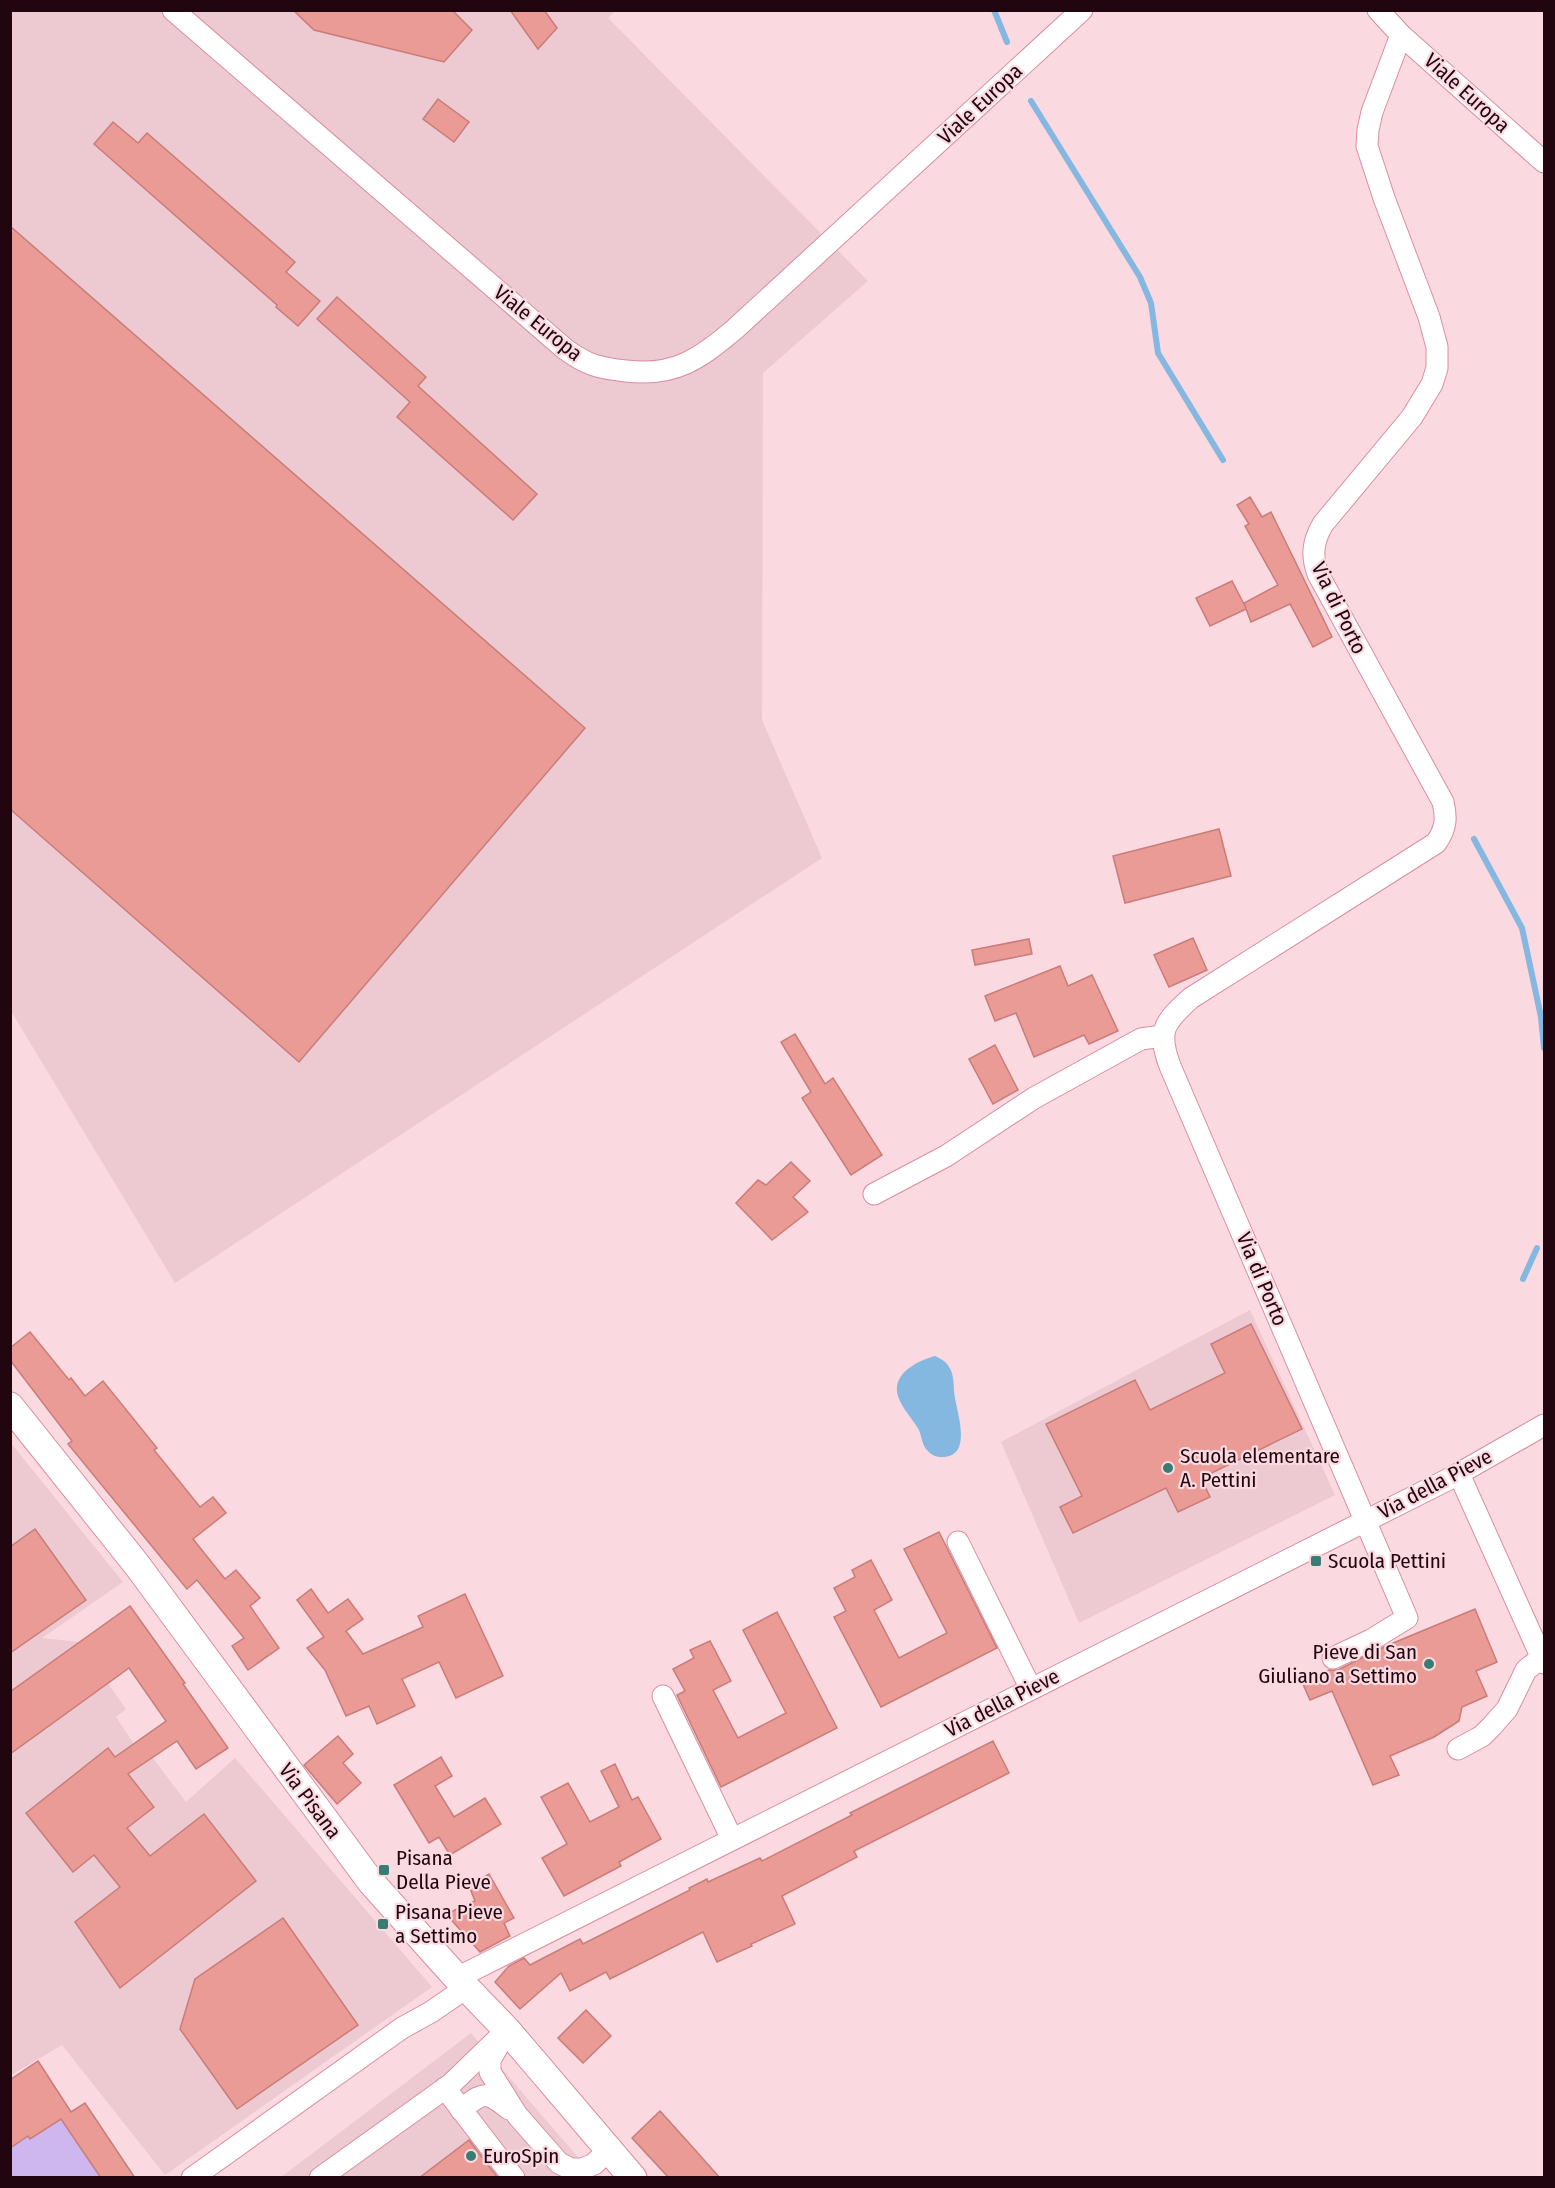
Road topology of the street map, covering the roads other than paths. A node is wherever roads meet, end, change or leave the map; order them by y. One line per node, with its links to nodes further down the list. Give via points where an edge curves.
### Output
1 (173, 10): 2 (street, Viale Europa, via 565,349 585,363 640,373 663,372 688,362 735,329)
2 (1082, 10)
3 (1369, 10): 4 (street, Viale Europa)
4 (1389, 23): 5 (street, Viale Europa); 6 (street, Via di Porto, via 1367,146 1429,317 1437,347 1437,368 1412,417 1323,524 1315,537 1313,552 1318,574 1443,802 1445,826 1436,843 1191,998 1170,1020)
5 (1545, 162)
6 (1162, 1036): 7 (street, via 1141,1039 1044,1092 946,1156); 11 (street, Via di Porto, via 1170,1066)
7 (874, 1194)
8 (10, 1406): 19 (main road, Via Pisana, via 137,1565 365,1874)
9 (1545, 1425): 10 (street, Via della Pieve)
10 (1459, 1474): 11 (street, Via della Pieve); 14 (street)
11 (1365, 1521): 13 (street, Via di Porto, via 1407,1618); 15 (street, Via della Pieve)
12 (958, 1542): 15 (street)
13 (1333, 1658)
14 (1543, 1660): 17 (street, via 1526,1670 1507,1709 1492,1726)
15 (1031, 1689): 18 (street, Via della Pieve)
16 (663, 1696): 18 (street)
17 (1458, 1749)
18 (732, 1839): 19 (street, Via della Pieve)
19 (461, 1983): 20 (main road, Via Pisana); 25 (street, Via della Pieve, via 431,2012 402,2028)
20 (507, 2031): 21 (street); 23 (street, via 490,2060 490,2072); 24 (main road, Via Pisana)
21 (445, 2088): 22 (street); 26 (street)
22 (461, 2110): 23 (street, via 486,2094); 27 (street)
23 (517, 2115): 24 (street, via 559,2163 571,2169 594,2164)
24 (610, 2150): 28 (main road, Via Pisana)
25 (192, 2178)
26 (320, 2178)
27 (514, 2178)
28 (633, 2178)

